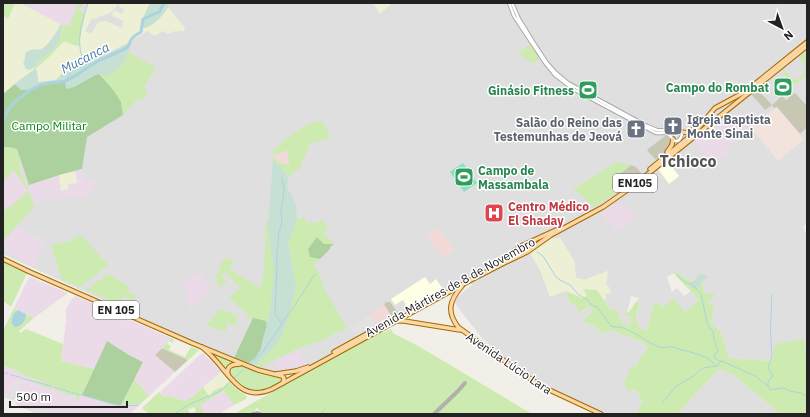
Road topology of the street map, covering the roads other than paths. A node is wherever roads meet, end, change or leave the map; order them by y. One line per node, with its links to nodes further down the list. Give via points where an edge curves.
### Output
1 (510, 3): 9 (street, via 544,57 561,78 647,126 657,130); 10 (street, via 514,16 556,77 573,89 648,129 656,133 666,133)
2 (807, 42): 4 (main road, Avenida Mártires de 8 de Novembro / EN105, via 750,88)
3 (807, 46): 6 (main road, Avenida Mártires de 8 de Novembro / EN105)
4 (720, 105): 5 (main road, Avenida Mártires de 8 de Novembro / EN105); 6 (main road, via 719,110)
5 (711, 112): 7 (main road, via 717,112); 8 (main road, Avenida Mártires de 8 de Novembro / EN105)
6 (725, 112): 7 (main road, Avenida Mártires de 8 de Novembro / EN105)
7 (718, 117): 14 (main road, Avenida Mártires de 8 de Novembro / EN105, via 616,199 551,235)
8 (707, 118): 9 (main road, via 691,132); 11 (main road, Avenida Mártires de 8 de Novembro / EN105, via 698,129)
9 (678, 131): 10 (street, via 672,133); 10 (street, via 682,135 680,139 676,141)
10 (672, 138): 11 (main road, via 672,147)
11 (660, 160): 12 (main road, Avenida Mártires de 8 de Novembro / EN105, via 598,208)
12 (529, 242): 13 (main road, Avenida Mártires de 8 de Novembro / EN105); 14 (main road, via 526,247)
13 (516, 249): 15 (main road, via 523,249); 22 (main road, Avenida Mártires de 8 de Novembro / EN105, via 501,261 306,368)
14 (532, 249): 15 (main road, Avenida Mártires de 8 de Novembro / EN105)
15 (520, 255): 17 (main road, Avenida Mártires de 8 de Novembro / EN105)
16 (3, 258): 20 (main road, EN 105)
17 (464, 284): 18 (main road, Avenida Mártires de 8 de Novembro / EN105); 19 (main road, Avenida Lúcio Lara, via 451,304 452,318)
18 (386, 326): 19 (main road, Avenida Lúcio Lara, via 404,321); 24 (main road, Avenida Mártires de 8 de Novembro / EN105)
19 (462, 330): 25 (main road, Avenida Lúcio Lara, via 543,387)
20 (202, 347): 21 (main road, EN 105); 23 (main road, EN 105)
21 (243, 364): 22 (main road, EN105); 23 (main road, via 235,364 229,368 228,373)
22 (276, 374): 24 (main road, via 284,378)
23 (232, 381): 24 (main road, EN105, via 241,389 256,393)
24 (282, 384)
25 (601, 414)

